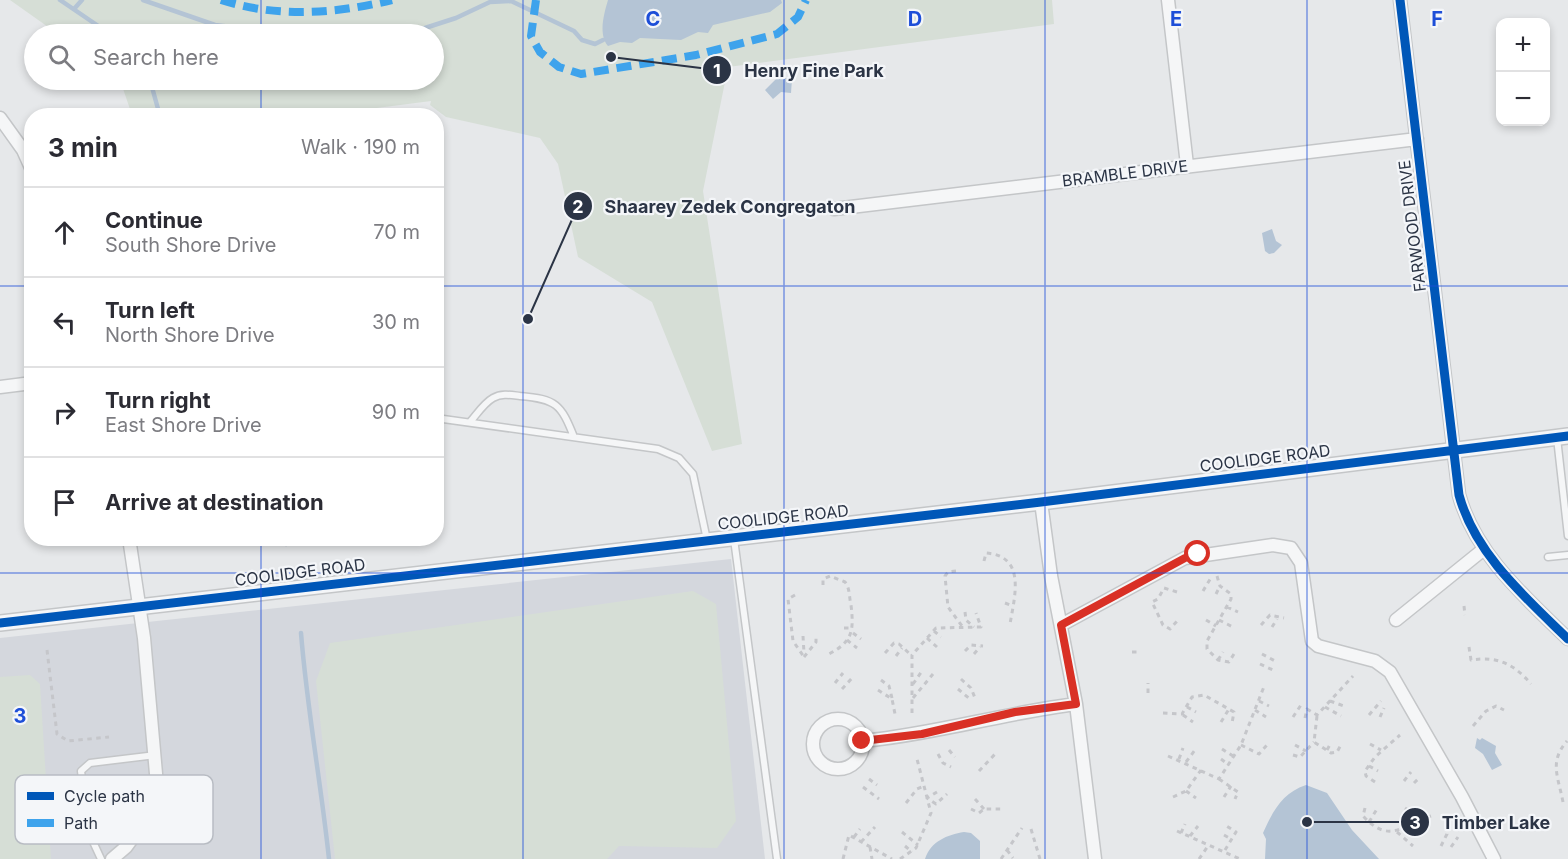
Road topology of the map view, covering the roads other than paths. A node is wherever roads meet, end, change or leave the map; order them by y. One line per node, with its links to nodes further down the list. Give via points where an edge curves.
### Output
1 (1168, 0): 6 (street)
2 (1400, 0): 4 (street, FARWOOD DRIVE)
3 (0, 118): 5 (street)
4 (1417, 139): 6 (street, BRAMBLE DRIVE); 14 (street, FARWOOD DRIVE)
5 (24, 152)
6 (1188, 165): 7 (street, BRAMBLE DRIVE)
7 (834, 209)
8 (24, 384): 9 (street)
9 (0, 387)
10 (444, 419): 11 (lane)
11 (470, 422): 12 (lane); 12 (lane, via 486,404 504,394 543,398 564,413)
12 (574, 437): 18 (lane, via 658,449 679,458 693,474)
13 (1562, 437): 14 (street, COOLIDGE ROAD); 16 (lane)
14 (1453, 449): 15 (street, COOLIDGE ROAD); 20 (street, FARWOOD DRIVE, via 1463,510)
15 (1041, 502): 17 (street, COOLIDGE ROAD); 26 (street)
16 (1568, 536)
17 (734, 538): 18 (street, COOLIDGE ROAD); 37 (lane)
18 (707, 540): 23 (street, COOLIDGE ROAD)
19 (130, 546): 23 (street)
20 (1484, 549): 24 (street); 27 (street, FARWOOD DRIVE)
21 (1568, 555): 22 (lane)
22 (1548, 557)
23 (140, 605): 25 (street, COOLIDGE ROAD); 30 (street)
24 (1396, 620)
25 (0, 623)
26 (1061, 625): 28 (street); 39 (street, via 1185,558 1273,545 1291,548 1301,563 1312,641 1375,661 1390,672)
27 (1568, 639)
28 (1076, 704): 29 (street, via 1015,712 922,734); 38 (street)
29 (862, 741): 29 (street, via 850,722 834,719 820,726 813,741 822,763 829,767 846,767 859,757)
30 (156, 755): 31 (lane, via 90,763); 32 (street)
31 (82, 775)
32 (157, 775)
33 (94, 844): 35 (lane)
34 (128, 844): 36 (street)
35 (101, 859)
36 (112, 859)
37 (777, 859)
38 (1095, 859)
39 (1494, 859)

